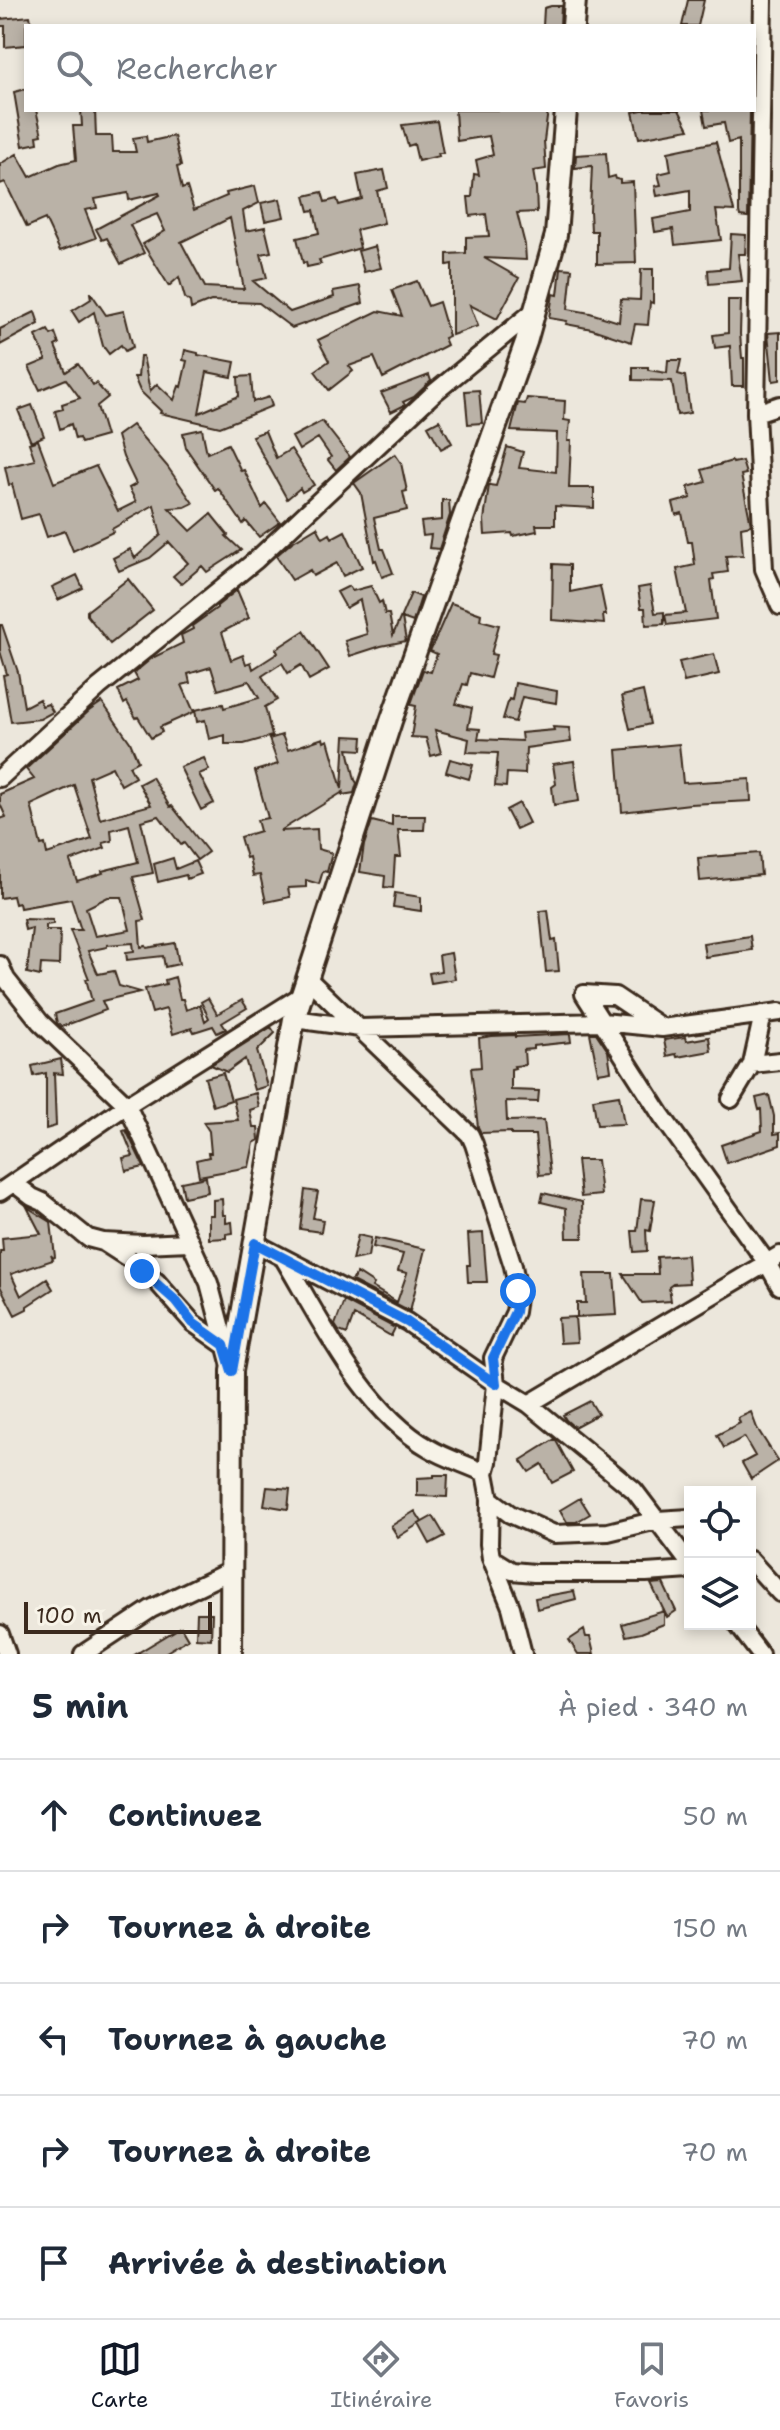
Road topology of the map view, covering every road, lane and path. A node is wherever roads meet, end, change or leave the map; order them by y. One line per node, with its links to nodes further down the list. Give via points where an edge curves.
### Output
1 (575, 0): 3 (main road)
2 (763, 0): 4 (street)
3 (573, 24)
4 (766, 68): 8 (street)
5 (566, 112): 6 (main road, via 556,235)
6 (534, 311): 10 (street, via 434,393 256,560 99,687); 12 (main road)
7 (780, 405): 8 (street)
8 (756, 413): 9 (street, via 764,569)
9 (780, 606)
10 (0, 778)
11 (0, 965): 21 (street, via 40,1022)
12 (303, 988): 14 (main road); 16 (street); 21 (street)
13 (772, 1013): 17 (street); 19 (street)
14 (294, 1019): 16 (street); 25 (main road)
15 (603, 1022): 16 (street); 17 (street); 17 (street, via 584,994 615,996); 27 (street, via 662,1116)
16 (360, 1028): 31 (street, via 474,1144 518,1291 515,1312 493,1358)
17 (662, 1028)
18 (780, 1061): 19 (street)
19 (752, 1064): 20 (street)
20 (731, 1099)
21 (127, 1105): 22 (street); 24 (street)
22 (7, 1188): 23 (street, via 43,1202 88,1238)
23 (103, 1242): 24 (street); 29 (street, via 131,1260 193,1323)
24 (189, 1242): 29 (street, via 209,1283)
25 (255, 1243): 26 (street); 30 (main road)
26 (284, 1259): 31 (street, via 407,1322); 33 (street, via 312,1310 387,1415 429,1449)
27 (774, 1259): 28 (street); 32 (street)
28 (780, 1286)
29 (224, 1345): 30 (street)
30 (232, 1371): 40 (main road)
31 (496, 1384): 32 (street); 33 (street)
32 (529, 1404): 36 (street, via 619,1476)
33 (485, 1473): 34 (street)
34 (490, 1499): 36 (street, via 554,1534 608,1532); 37 (street)
35 (684, 1518): 36 (street)
36 (657, 1520): 38 (street)
37 (491, 1558): 41 (street, via 512,1571 534,1573); 48 (street)
38 (686, 1558)
39 (756, 1567): 42 (street)
40 (232, 1570): 46 (street, via 151,1609); 47 (main road)
41 (684, 1570)
42 (780, 1593)
43 (742, 1630): 49 (street)
44 (0, 1634): 45 (street)
45 (7, 1654)
46 (83, 1654)
47 (231, 1654)
48 (523, 1654)
49 (760, 1654)

